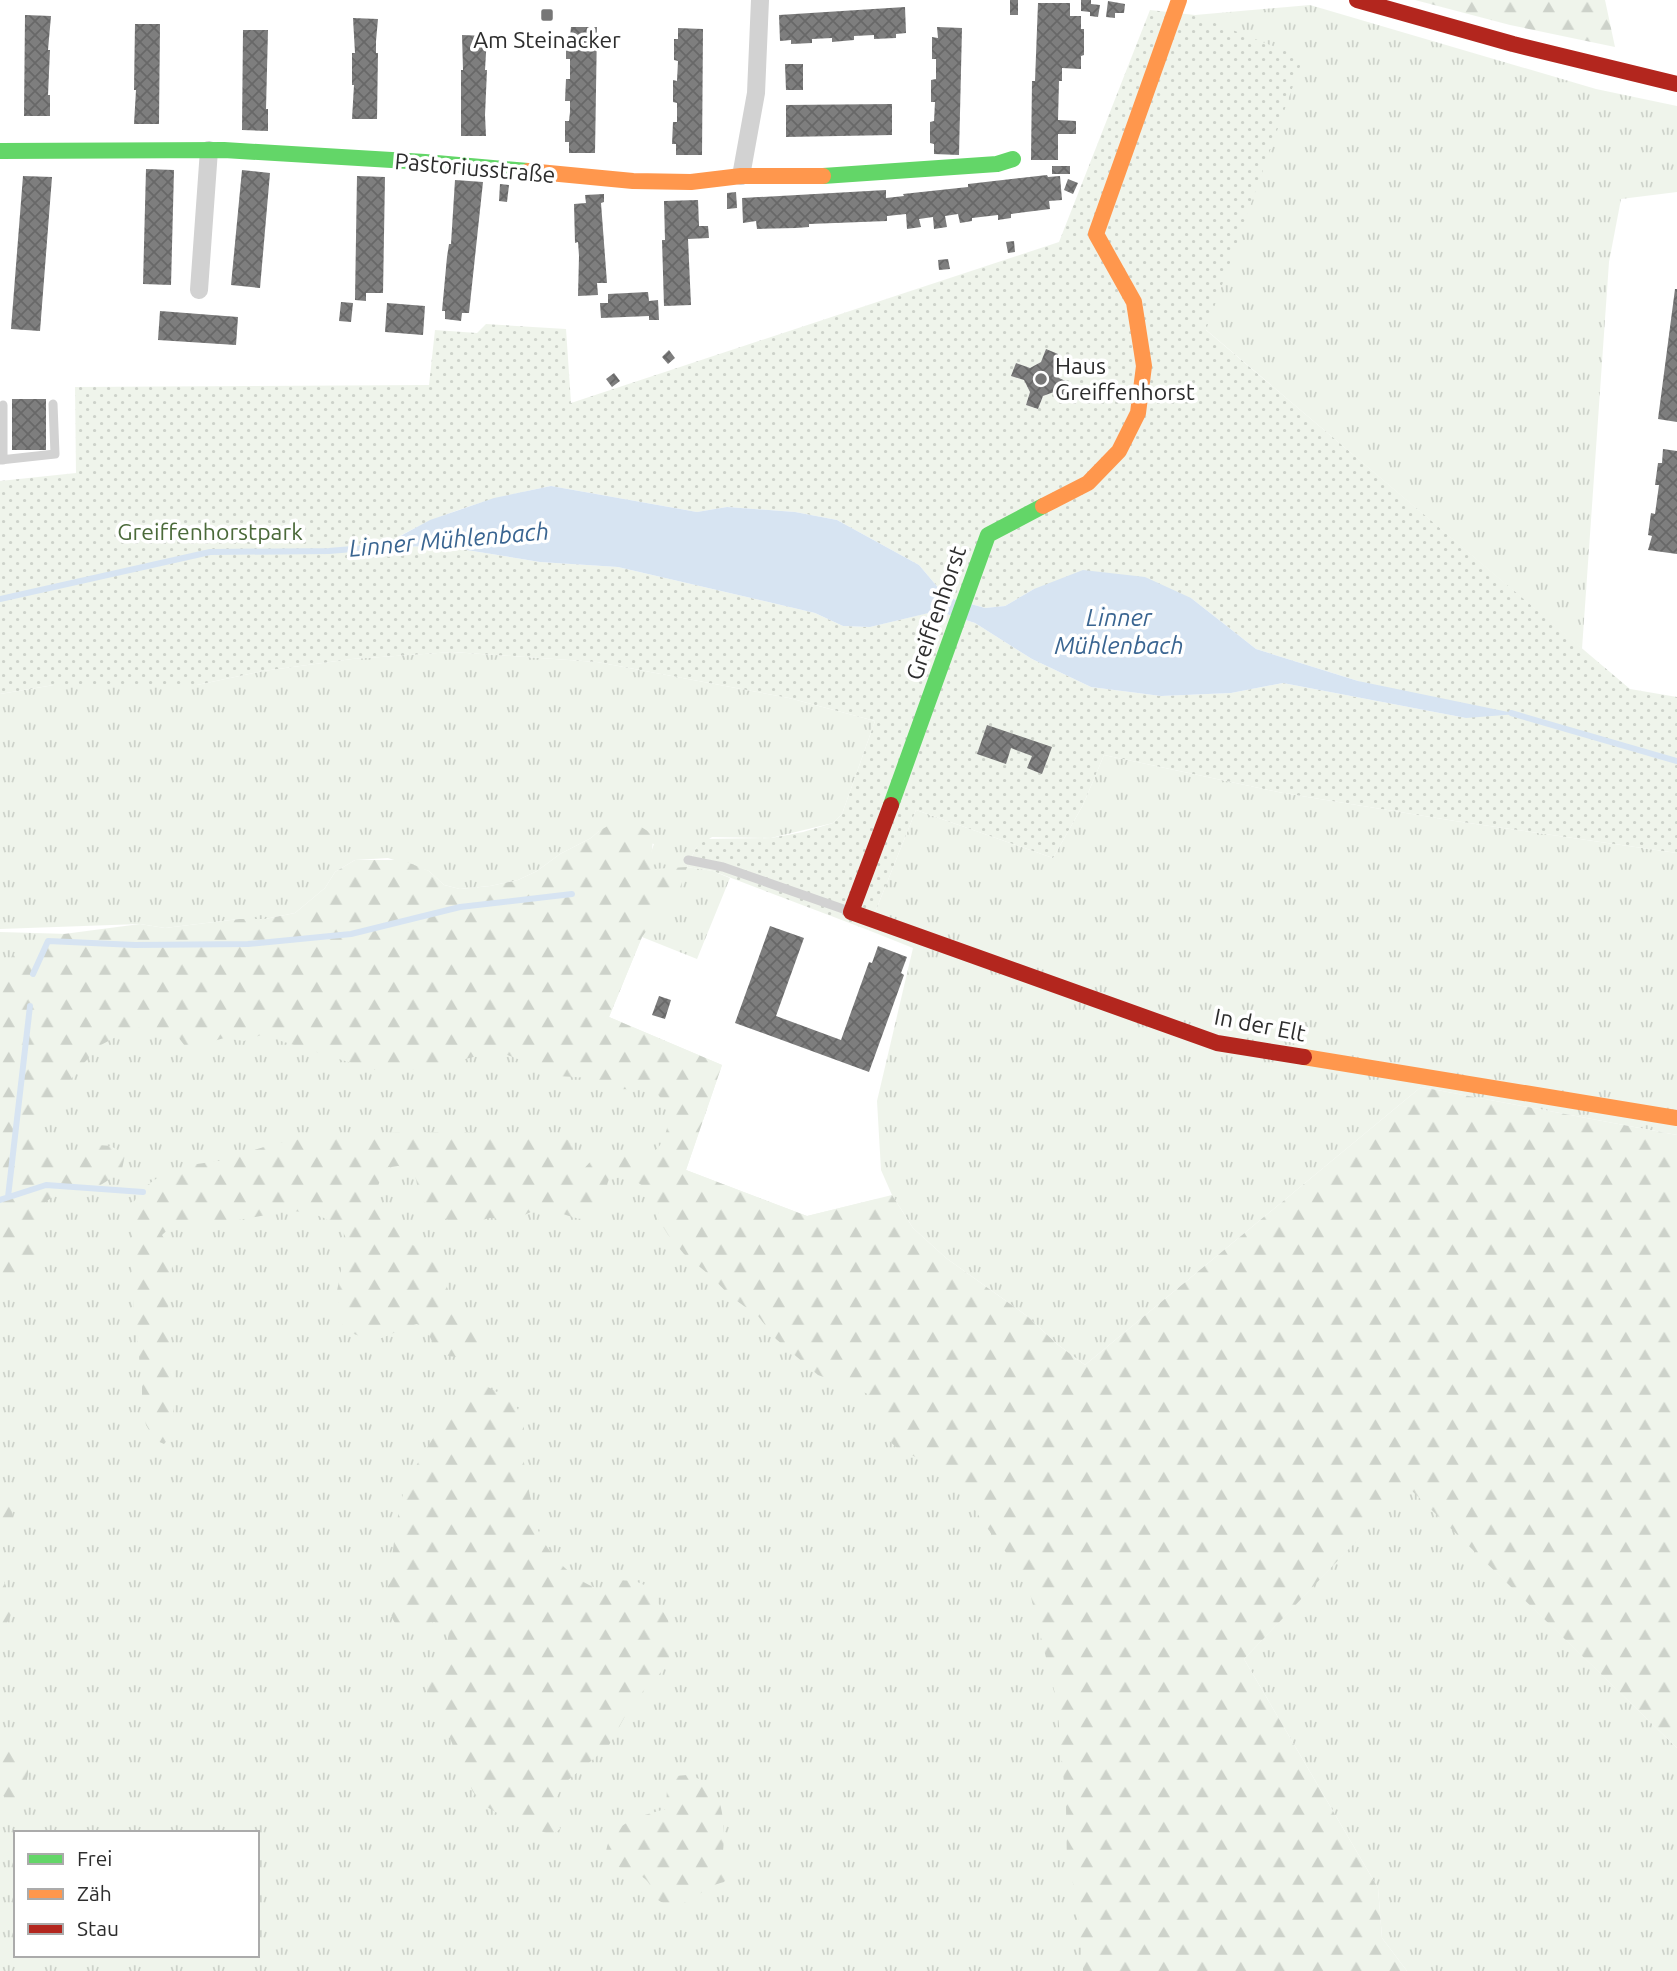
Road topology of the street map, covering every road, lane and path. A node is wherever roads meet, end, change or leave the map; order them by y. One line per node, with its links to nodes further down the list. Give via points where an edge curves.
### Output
1 (760, 0): 8 (street, via 756,93)
2 (1179, 0): 14 (street, Greiffenhorst, via 1096,234 1134,302 1144,366 1138,413 1119,451 1088,483 988,535)
3 (1357, 0): 4 (street)
4 (1677, 84)
5 (209, 150): 6 (street, Pastoriusstraße); 8 (street, Pastoriusstraße, via 425,162 633,181 691,182); 9 (street)
6 (0, 151)
7 (1013, 159): 8 (street, Pastoriusstraße, via 847,176)
8 (741, 176)
9 (198, 290)
10 (53, 404): 12 (lane, via 55,454)
11 (3, 405): 12 (lane)
12 (1, 460)
13 (688, 860): 14 (lane, via 723,867)
14 (851, 912): 15 (street, In der Elt, via 1217,1043)
15 (1677, 1118)

